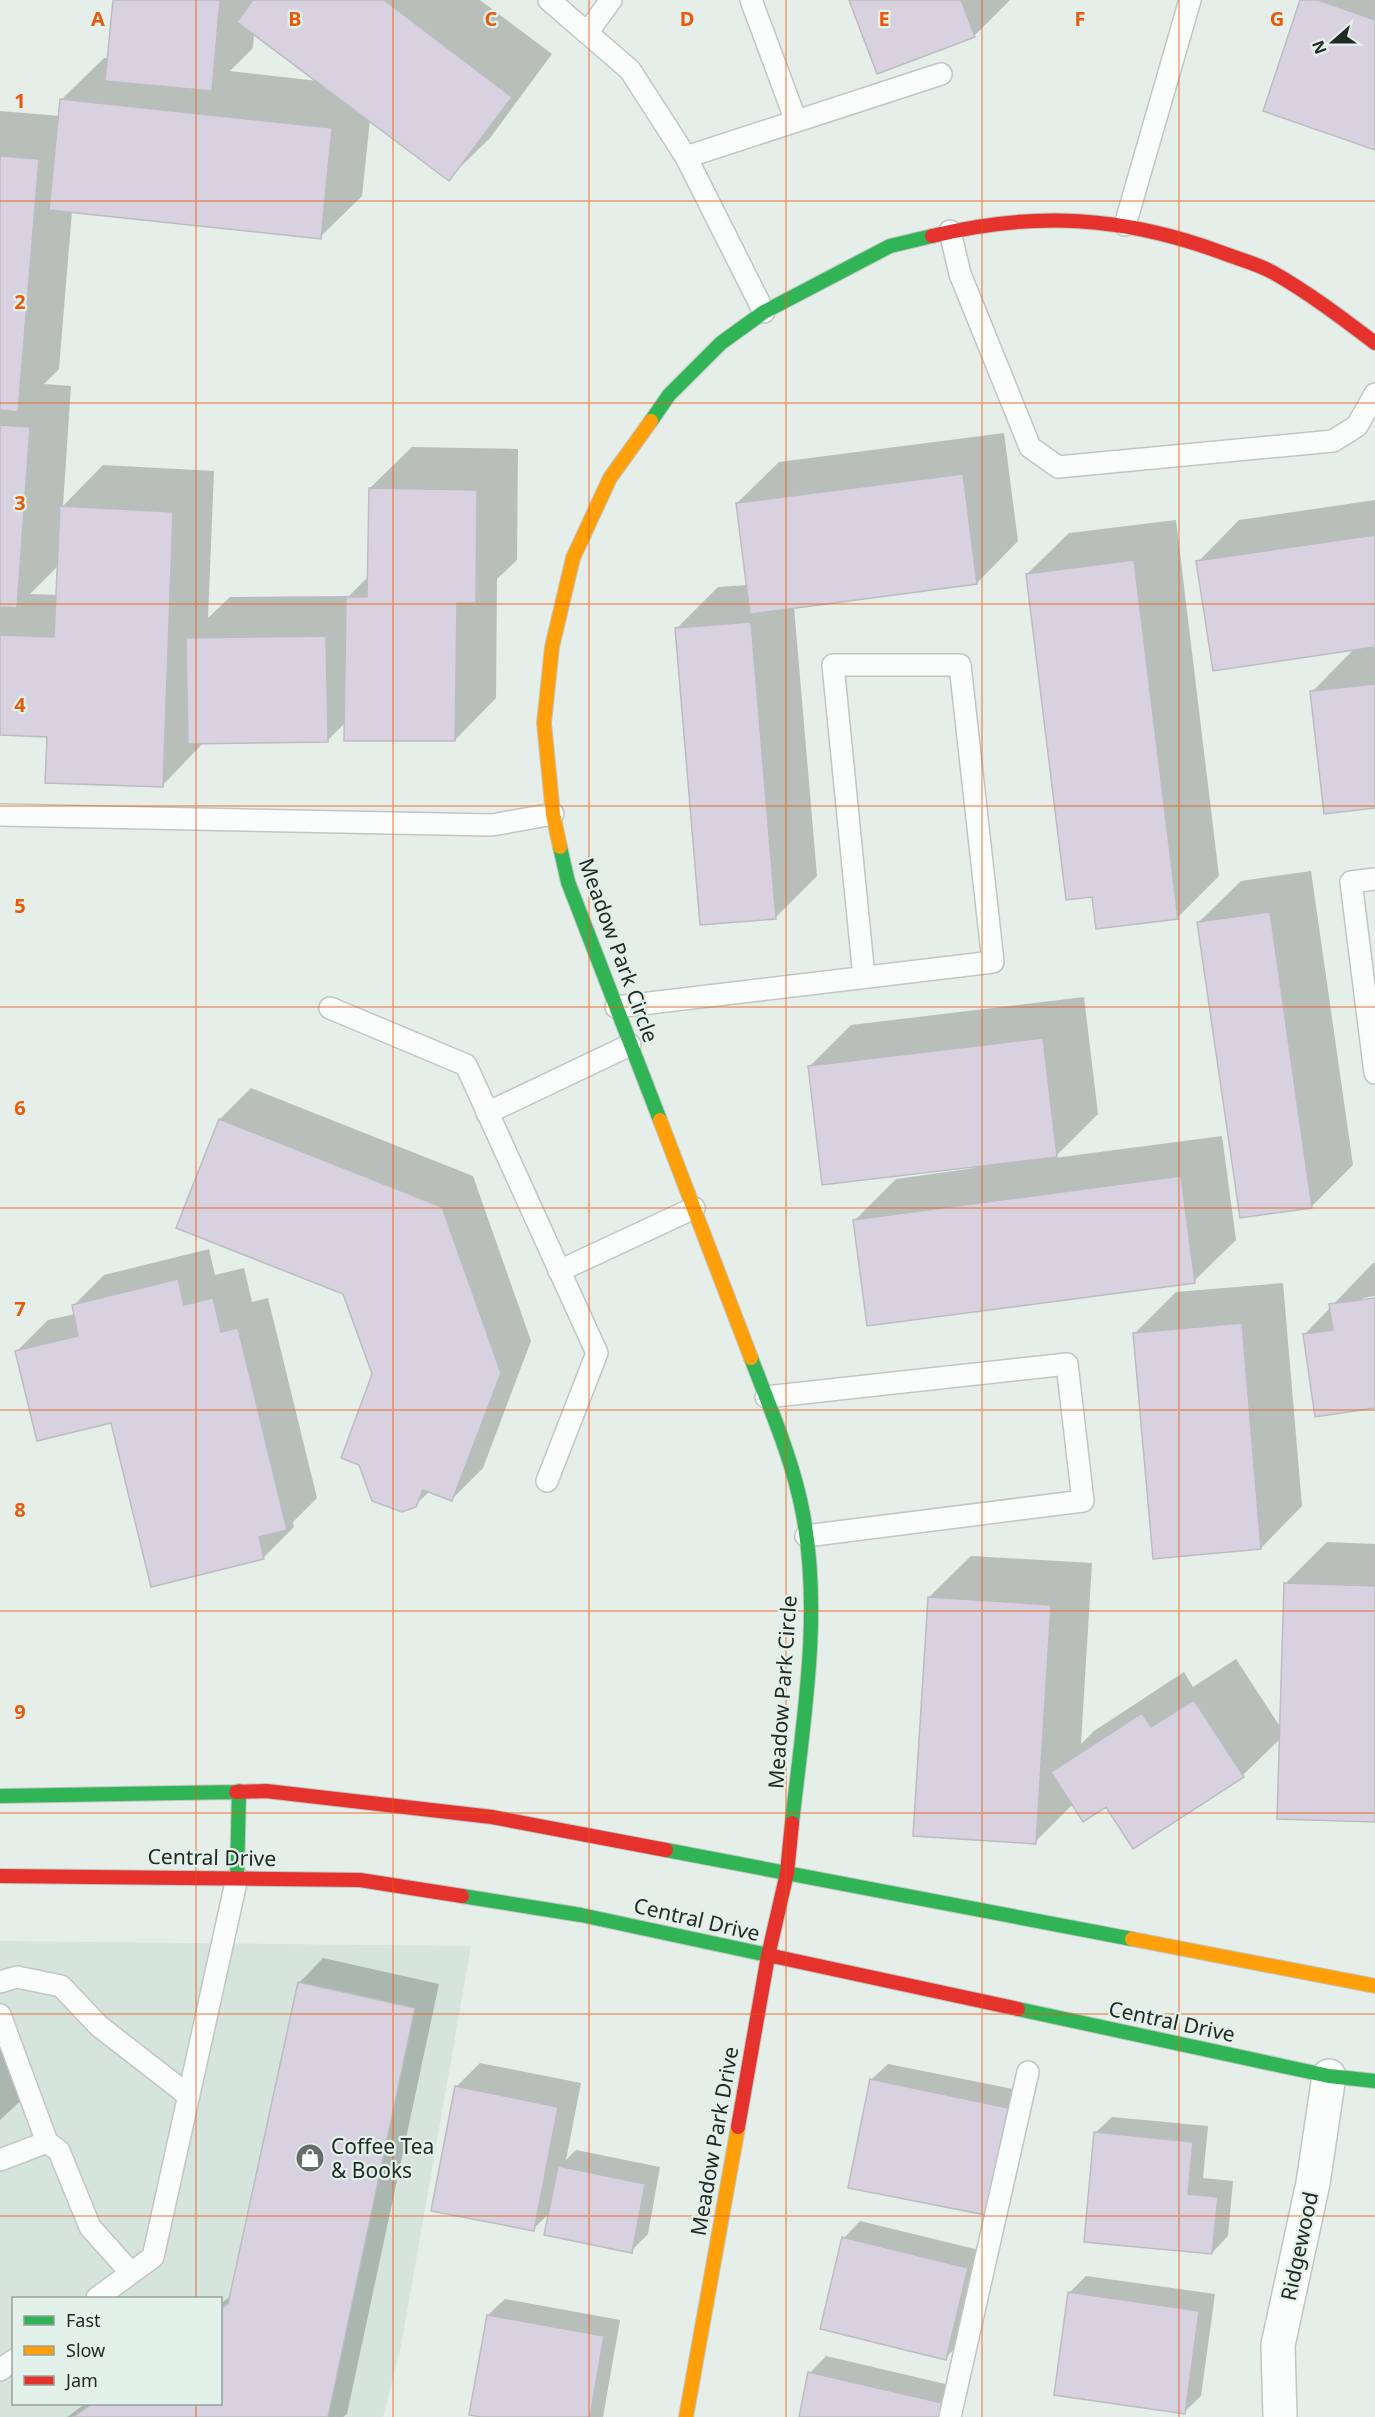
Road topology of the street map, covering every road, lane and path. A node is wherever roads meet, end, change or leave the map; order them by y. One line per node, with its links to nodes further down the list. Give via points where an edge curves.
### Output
1 (549, 0): 5 (lane)
2 (611, 0): 5 (lane)
3 (751, 0): 7 (lane)
4 (1190, 0): 9 (lane)
5 (587, 33): 8 (lane, via 630,70)
6 (941, 74): 7 (lane)
7 (796, 121): 8 (lane)
8 (686, 157): 11 (lane)
9 (1125, 225): 10 (street, Meadow Park Circle, via 1061,219 973,225); 12 (street, Meadow Park Circle, via 1188,240 1272,272)
10 (950, 231): 11 (street, Meadow Park Circle, via 890,246); 13 (lane, via 960,274 1030,447 1058,467 1333,441 1357,426)
11 (764, 312): 15 (street, Meadow Park Circle, via 721,343 669,395 610,478 573,558 552,647 544,723)
12 (1375, 343)
13 (1375, 394)
14 (0, 814): 15 (lane, via 492,825)
15 (553, 814): 18 (street, Meadow Park Circle, via 568,882)
16 (1375, 879): 21 (lane, via 1351,882)
17 (864, 977): 17 (lane, via 993,962 960,665 833,665); 18 (lane)
18 (616, 1007): 20 (street, Meadow Park Circle)
19 (330, 1008): 22 (lane, via 466,1065)
20 (630, 1045): 22 (lane); 23 (street, Meadow Park Circle)
21 (1375, 1072)
22 (488, 1113): 24 (lane)
23 (694, 1208): 24 (lane); 25 (street, Meadow Park Circle)
24 (559, 1271): 26 (lane, via 597,1353)
25 (766, 1397): 27 (street, Meadow Park Circle, via 803,1513); 27 (lane, via 1067,1364 1083,1501)
26 (547, 1481)
27 (806, 1536): 30 (street, Meadow Park Circle, via 812,1593 809,1660)
28 (239, 1791): 29 (street); 30 (street, via 492,1817); 32 (street)
29 (0, 1796)
30 (787, 1873): 33 (street, Meadow Park Drive); 35 (street)
31 (0, 1876): 32 (street, Central Drive)
32 (237, 1878): 33 (street, Central Drive, via 360,1880 581,1914); 40 (lane)
33 (768, 1956): 38 (street, Central Drive); 45 (street, Meadow Park Drive)
34 (0, 1982): 40 (lane, via 16,1977 61,1986 99,2026)
35 (1375, 1986)
36 (0, 2015): 41 (lane)
37 (1028, 2072): 46 (lane)
38 (1329, 2076): 39 (street, Central Drive); 47 (street, Ridgewood, via 1313,2183 1278,2345)
39 (1375, 2081)
40 (189, 2096): 43 (lane, via 153,2257)
41 (46, 2142): 42 (lane); 43 (lane, via 59,2151 90,2228)
42 (0, 2160)
43 (131, 2273): 44 (lane)
44 (98, 2297)
45 (686, 2417)
46 (950, 2417)
47 (1280, 2417)

